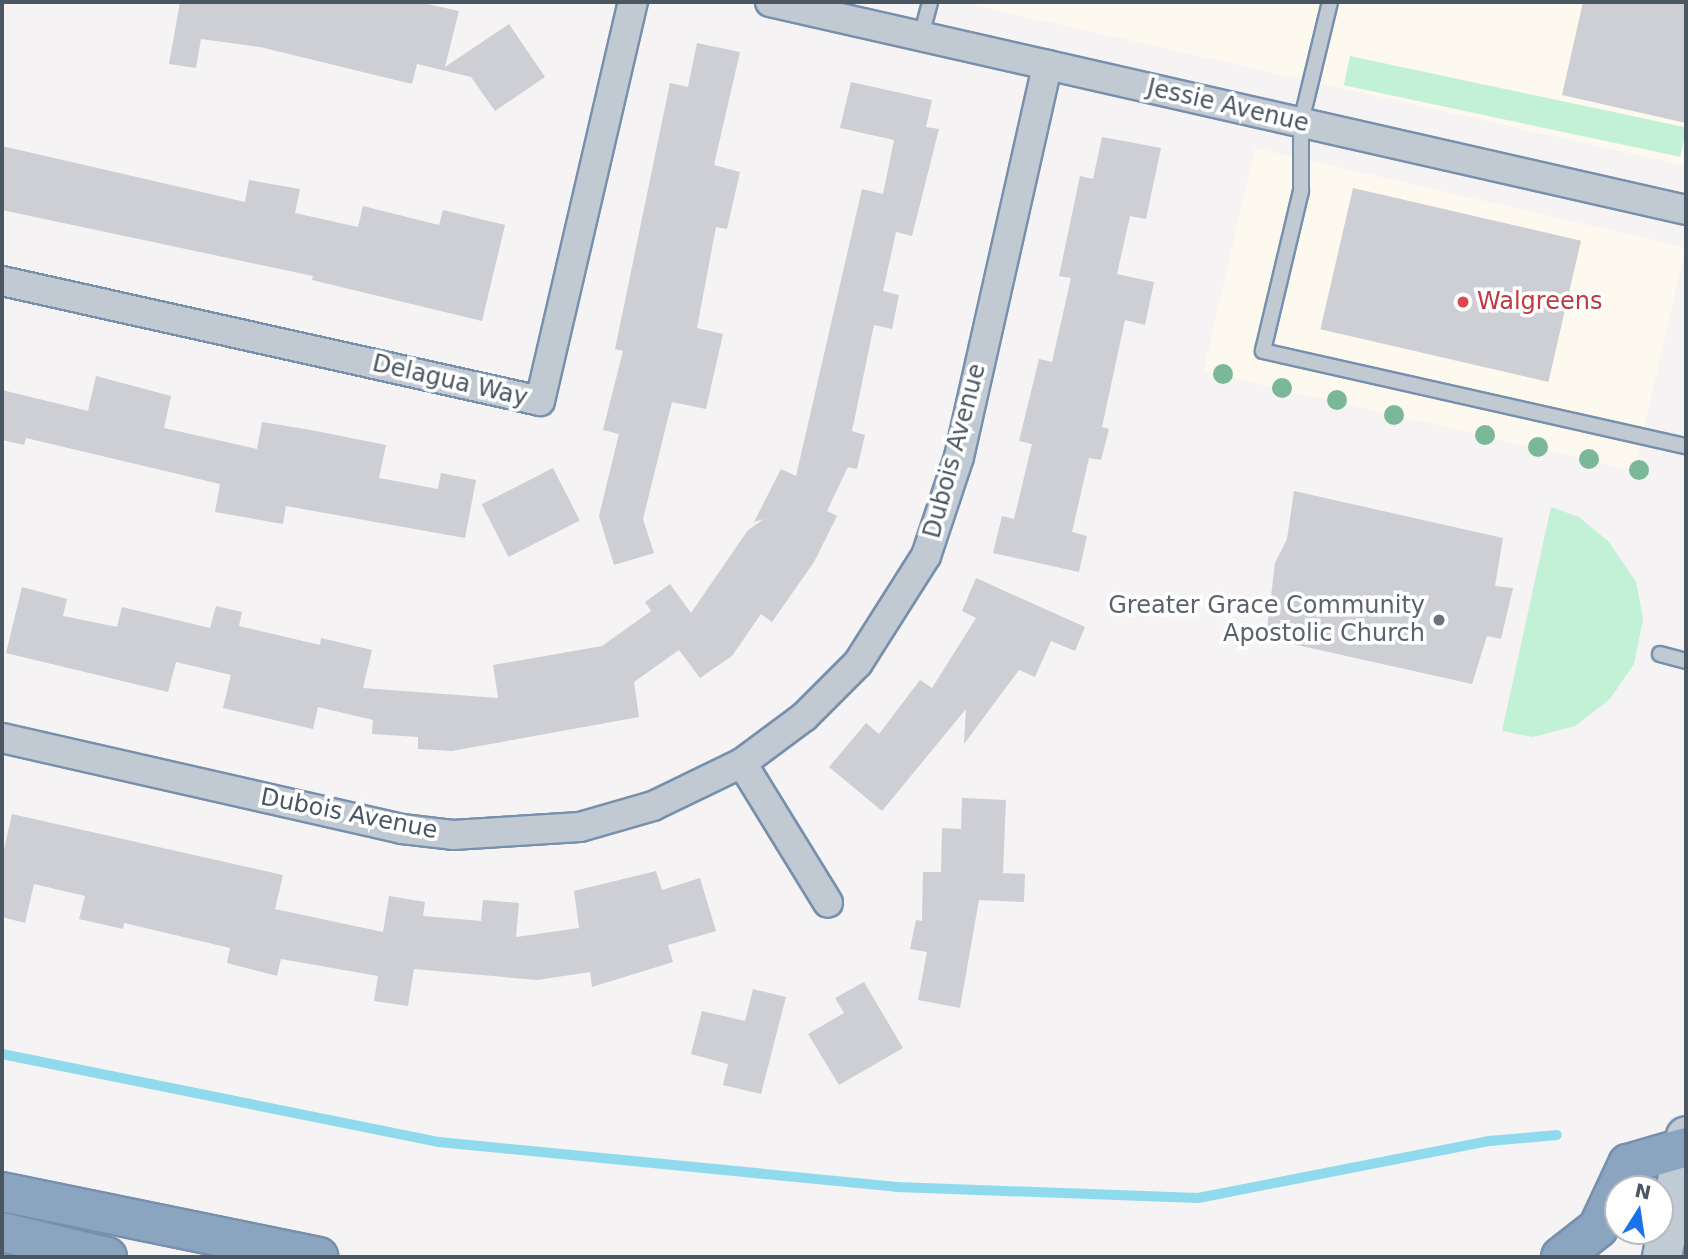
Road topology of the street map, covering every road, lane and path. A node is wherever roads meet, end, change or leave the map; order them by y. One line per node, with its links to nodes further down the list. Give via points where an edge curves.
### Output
1 (633, 2): 9 (street, Delagua Way, via 540,401)
2 (770, 2): 5 (street, Jessie Avenue)
3 (930, 2): 5 (lane)
4 (1330, 2): 7 (lane)
5 (921, 36): 6 (street, Jessie Avenue)
6 (1047, 65): 7 (street, Jessie Avenue); 14 (street, Dubois Avenue, via 959,457 926,556 858,663 804,717)
7 (1301, 122): 8 (street, Jessie Avenue); 10 (lane, via 1301,191 1263,351)
8 (1686, 210)
9 (2, 281)
10 (1686, 446)
11 (1660, 654): 12 (lane)
12 (1686, 661)
13 (2, 738): 14 (street, Dubois Avenue, via 402,829 453,835 580,827 653,806)
14 (741, 763): 15 (street)
15 (828, 903)
16 (1686, 1142): 21 (highway, via 1628,1164 1598,1228); 22 (main road)
17 (2, 1192): 20 (highway)
18 (2, 1232): 19 (highway)
19 (107, 1257)
20 (318, 1257)
21 (1561, 1257)
22 (1662, 1257)

